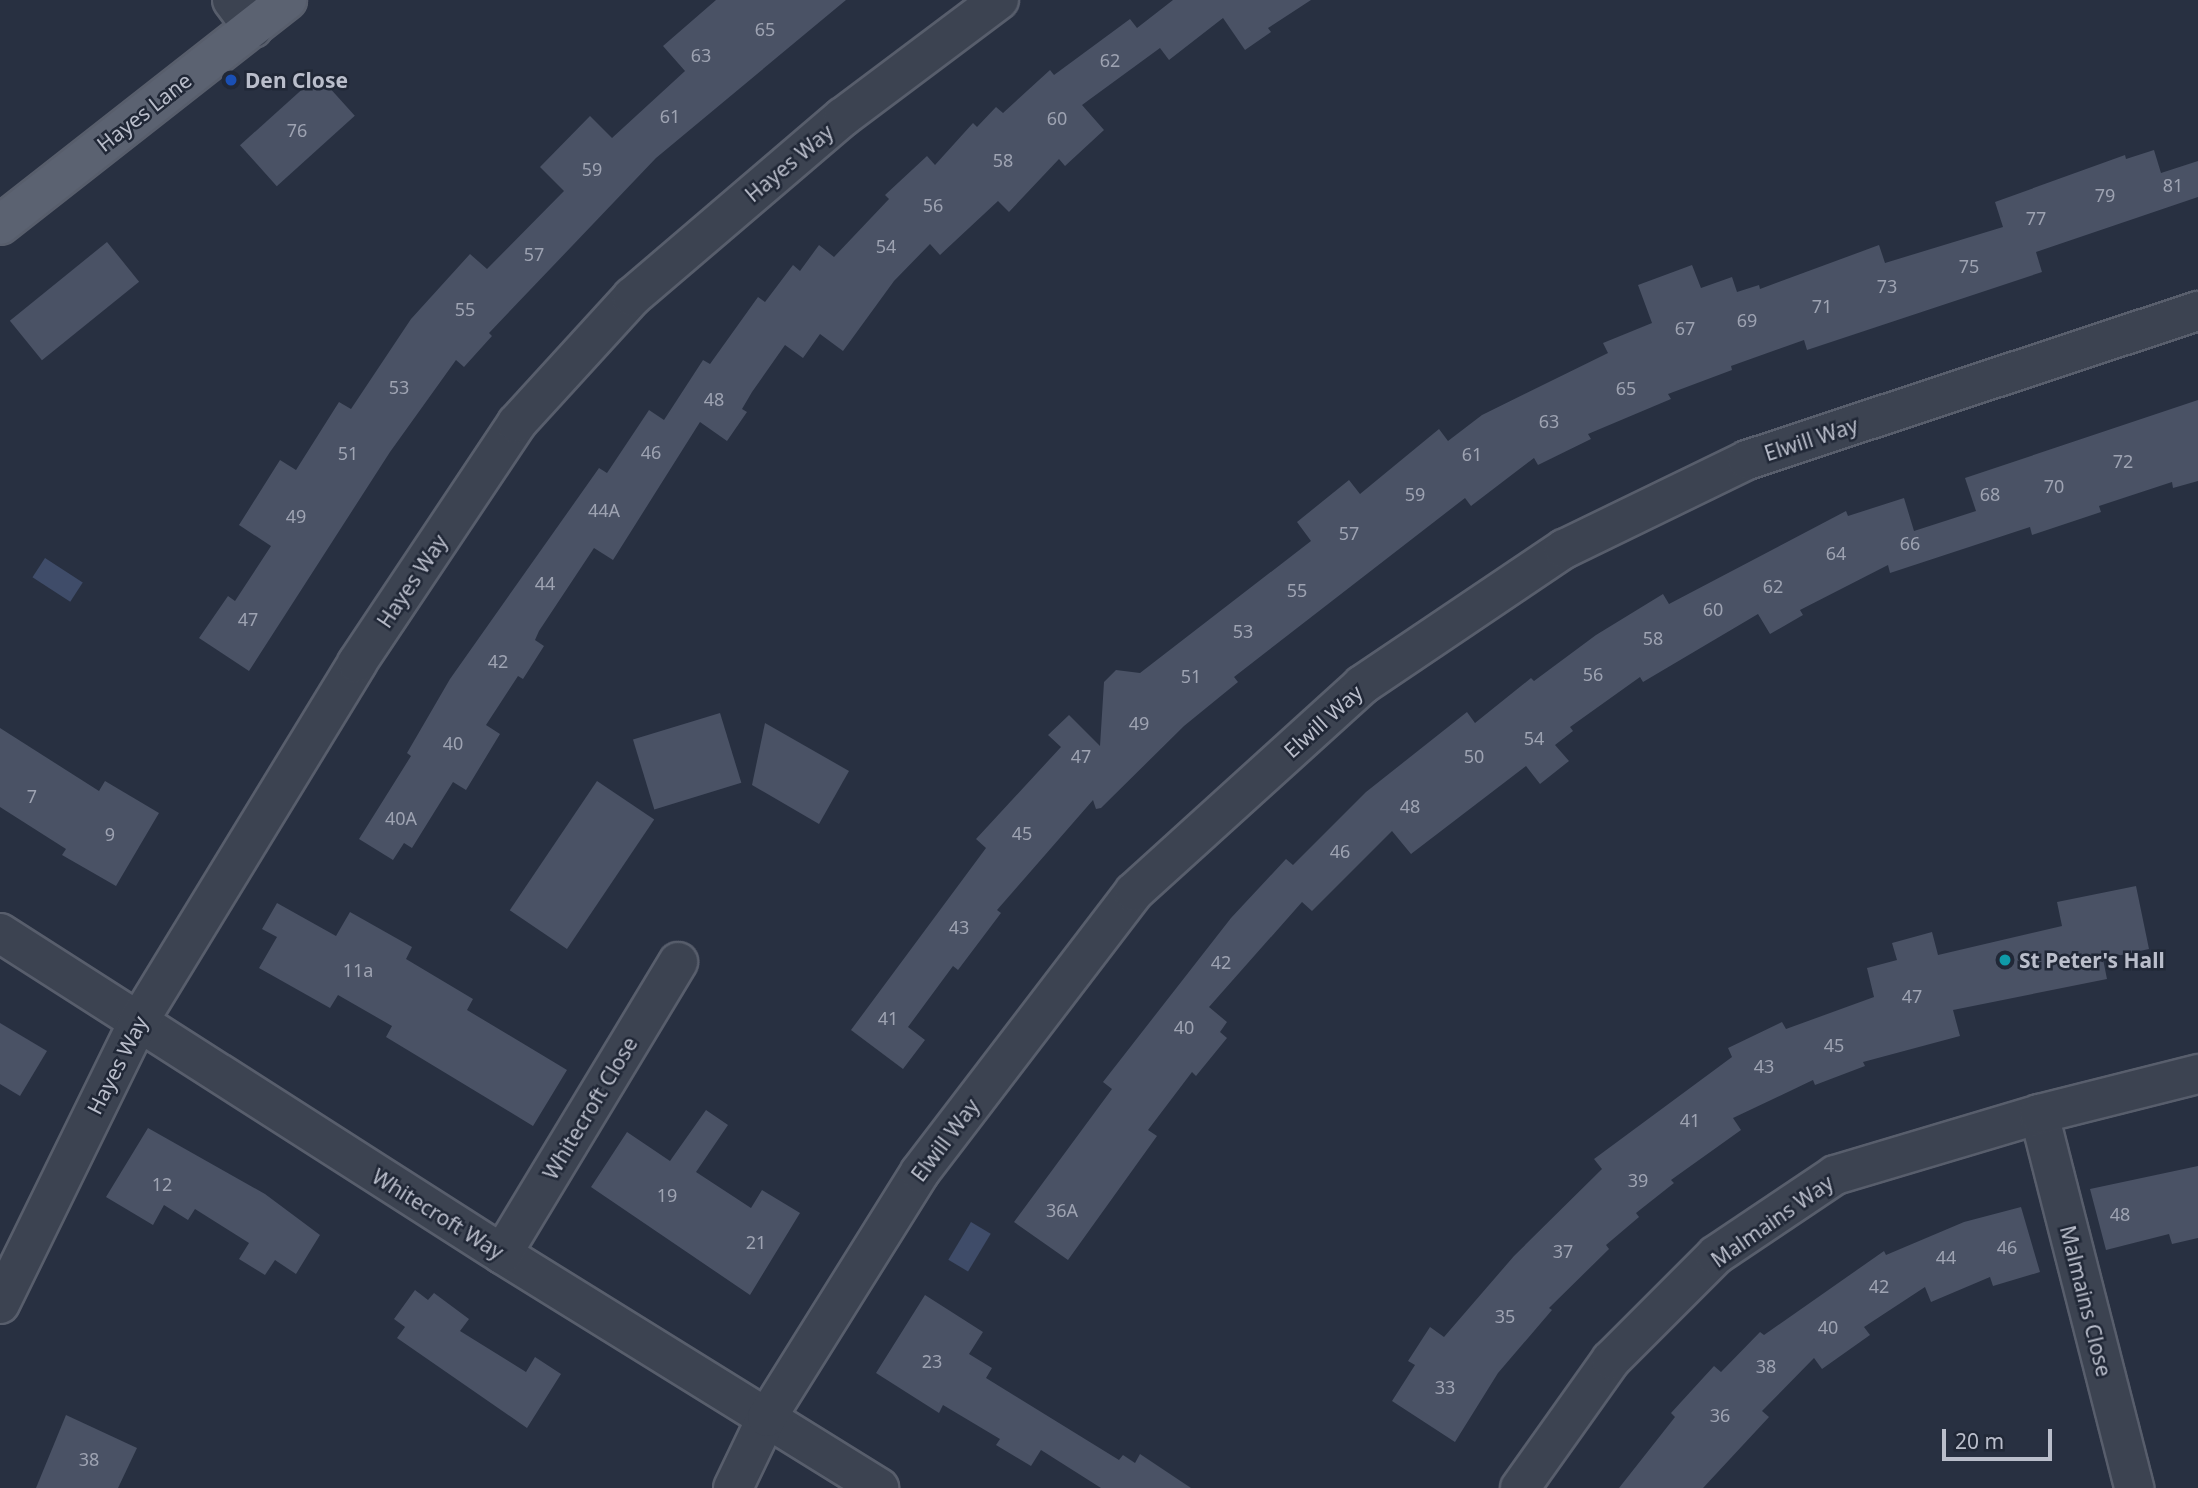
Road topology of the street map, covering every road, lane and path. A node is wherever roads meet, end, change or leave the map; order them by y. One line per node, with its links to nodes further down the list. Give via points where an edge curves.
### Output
1 (288, 0): 3 (main road, Hayes Lane)
2 (999, 0): 8 (street, Hayes Way, via 843,117 632,297 517,423 357,663)
3 (243, 14): 4 (main road, Hayes Lane)
4 (0, 225)
5 (2198, 311): 13 (street, Elwill Way, via 1747,460 1564,550 1362,685 1134,892 920,1171)
6 (0, 933): 8 (street, Whitecroft Way)
7 (678, 962): 11 (street, Whitecroft Close)
8 (137, 1024): 11 (street, Whitecroft Way); 12 (street, Hayes Way)
9 (2198, 1074): 10 (street, Malmains Way)
10 (2039, 1114): 16 (street, Malmains Way, via 1835,1175 1716,1255 1611,1360); 17 (street, Malmains Close)
11 (502, 1254): 13 (street, Whitecroft Way)
12 (0, 1304)
13 (767, 1417): 14 (street, Elwill Way); 15 (street, Whitecroft Way)
14 (733, 1488)
15 (879, 1488)
16 (1520, 1488)
17 (2134, 1488)

